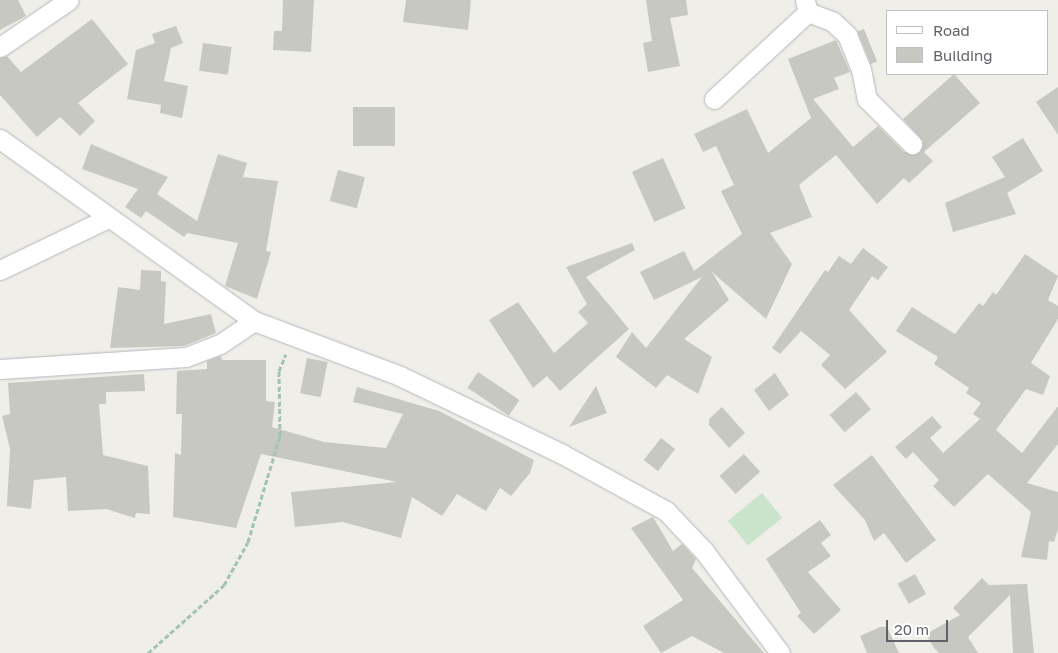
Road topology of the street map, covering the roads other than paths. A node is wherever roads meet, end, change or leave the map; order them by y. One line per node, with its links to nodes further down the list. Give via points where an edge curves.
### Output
1 (69, 0): 3 (street)
2 (806, 6): 4 (street); 6 (street, via 832,21 847,35 861,69 867,99)
3 (0, 47)
4 (714, 99)
5 (0, 139): 7 (street)
6 (912, 144)
7 (108, 218): 8 (street); 9 (street)
8 (0, 270)
9 (254, 321): 10 (street, via 220,344 186,357); 11 (street, via 400,376 562,454 666,511 704,550)
10 (0, 369)
11 (780, 653)

